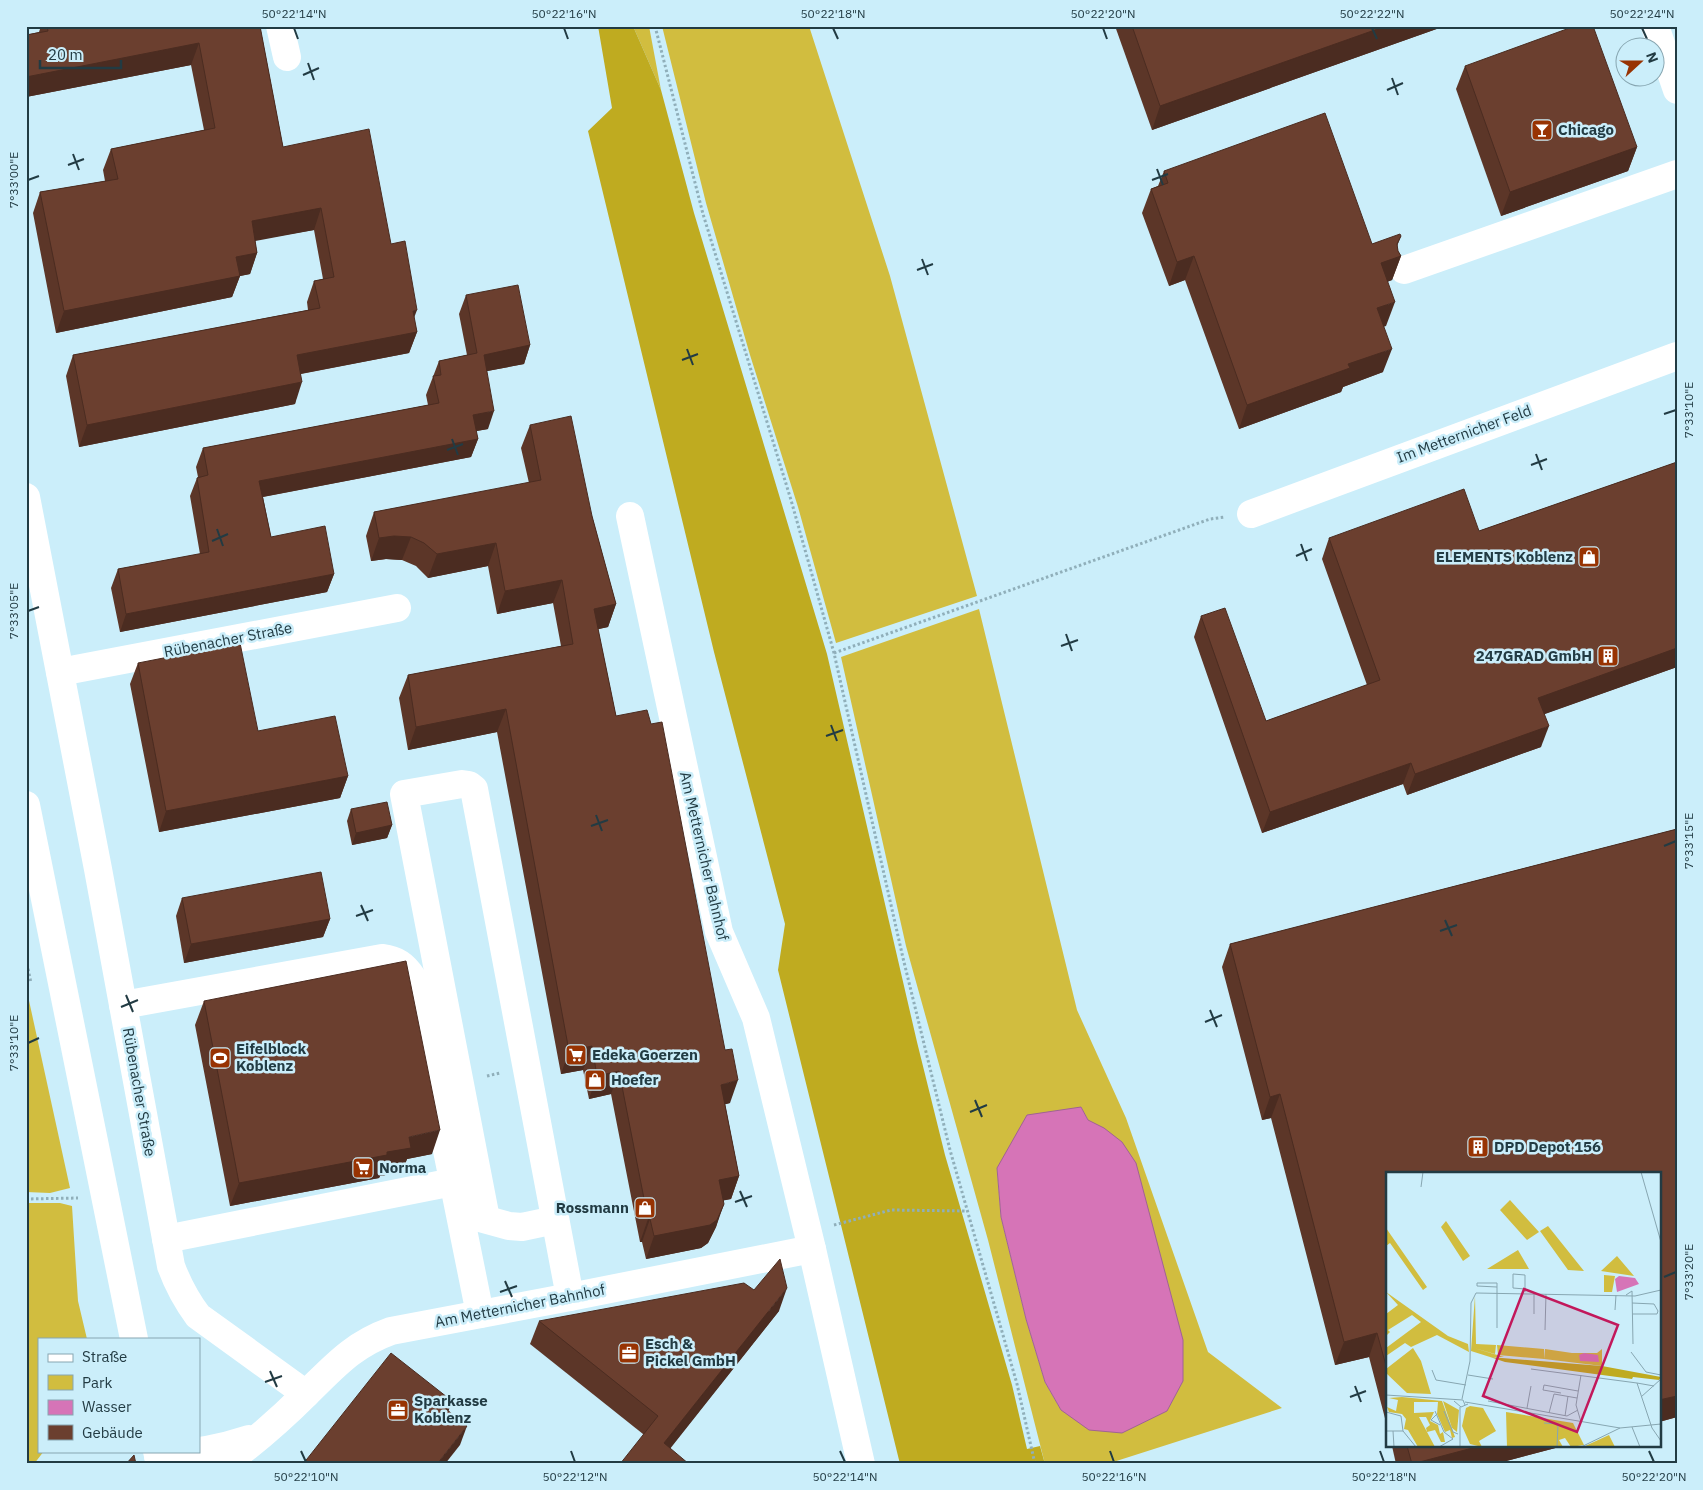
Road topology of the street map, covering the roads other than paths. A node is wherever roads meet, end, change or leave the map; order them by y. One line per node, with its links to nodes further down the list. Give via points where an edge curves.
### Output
1 (280, 26): 3 (street)
2 (1658, 27): 4 (street)
3 (286, 57)
4 (1677, 90)
5 (1677, 174): 6 (street)
6 (1404, 270)
7 (1677, 356): 9 (street, Im Metternicher Feld)
8 (26, 497): 12 (street, Rübenacher Straße)
9 (1251, 514)
10 (630, 516): 19 (street, Am Metternicher Bahnhof, via 719,932 756,1018)
11 (397, 608): 12 (street, Rübenacher Straße)
12 (60, 672): 14 (street, Rübenacher Straße)
13 (26, 805): 22 (street)
14 (123, 1005): 15 (street, via 382,958 395,960 412,977); 18 (street, Rübenacher Straße)
15 (454, 1182): 16 (street); 18 (street)
16 (473, 1218): 17 (street, via 522,1227); 17 (street, via 404,794 462,784 474,789); 21 (street)
17 (555, 1220): 20 (street)
18 (166, 1239): 23 (street, Rübenacher Straße, via 177,1283 198,1316)
19 (812, 1249): 20 (street, Am Metternicher Bahnhof); 29 (street, Am Metternicher Bahnhof)
20 (570, 1298): 21 (street, Am Metternicher Bahnhof)
21 (480, 1314): 23 (street, Am Metternicher Bahnhof, via 391,1331 372,1338 334,1366)
22 (134, 1338)
23 (306, 1394): 24 (street, Am Metternicher Bahnhof)
24 (262, 1434): 25 (street, Am Metternicher Bahnhof); 28 (street, Am Metternicher Bahnhof)
25 (200, 1451)
26 (194, 1452): 27 (street, Am Metternicher Bahnhof)
27 (158, 1457)
28 (224, 1464)
29 (861, 1464)

